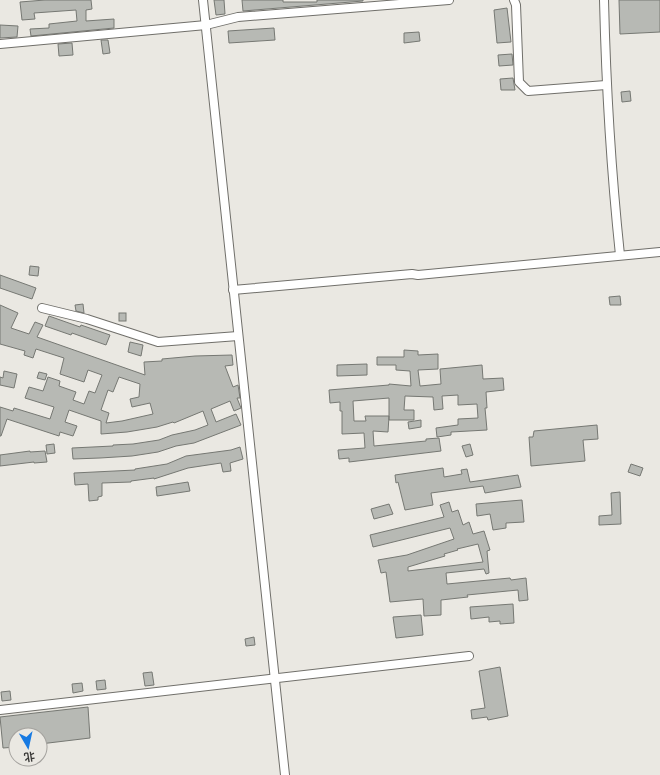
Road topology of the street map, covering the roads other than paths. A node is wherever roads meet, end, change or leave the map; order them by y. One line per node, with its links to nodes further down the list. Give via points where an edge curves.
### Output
1 (203, 0): 5 (street)
2 (449, 0): 5 (street, via 238,17)
3 (514, 0): 7 (street, via 519,82 528,91)
4 (604, 0): 7 (street)
5 (206, 25): 6 (street); 10 (street)
6 (0, 44)
7 (606, 86): 9 (street)
8 (660, 252): 9 (street)
9 (620, 255): 10 (street)
10 (233, 290): 12 (street)
11 (42, 308): 12 (street, via 87,319 158,342)
12 (238, 336): 14 (street)
13 (469, 656): 14 (street)
14 (274, 677): 15 (street); 16 (street)
15 (0, 710)
16 (285, 775)

